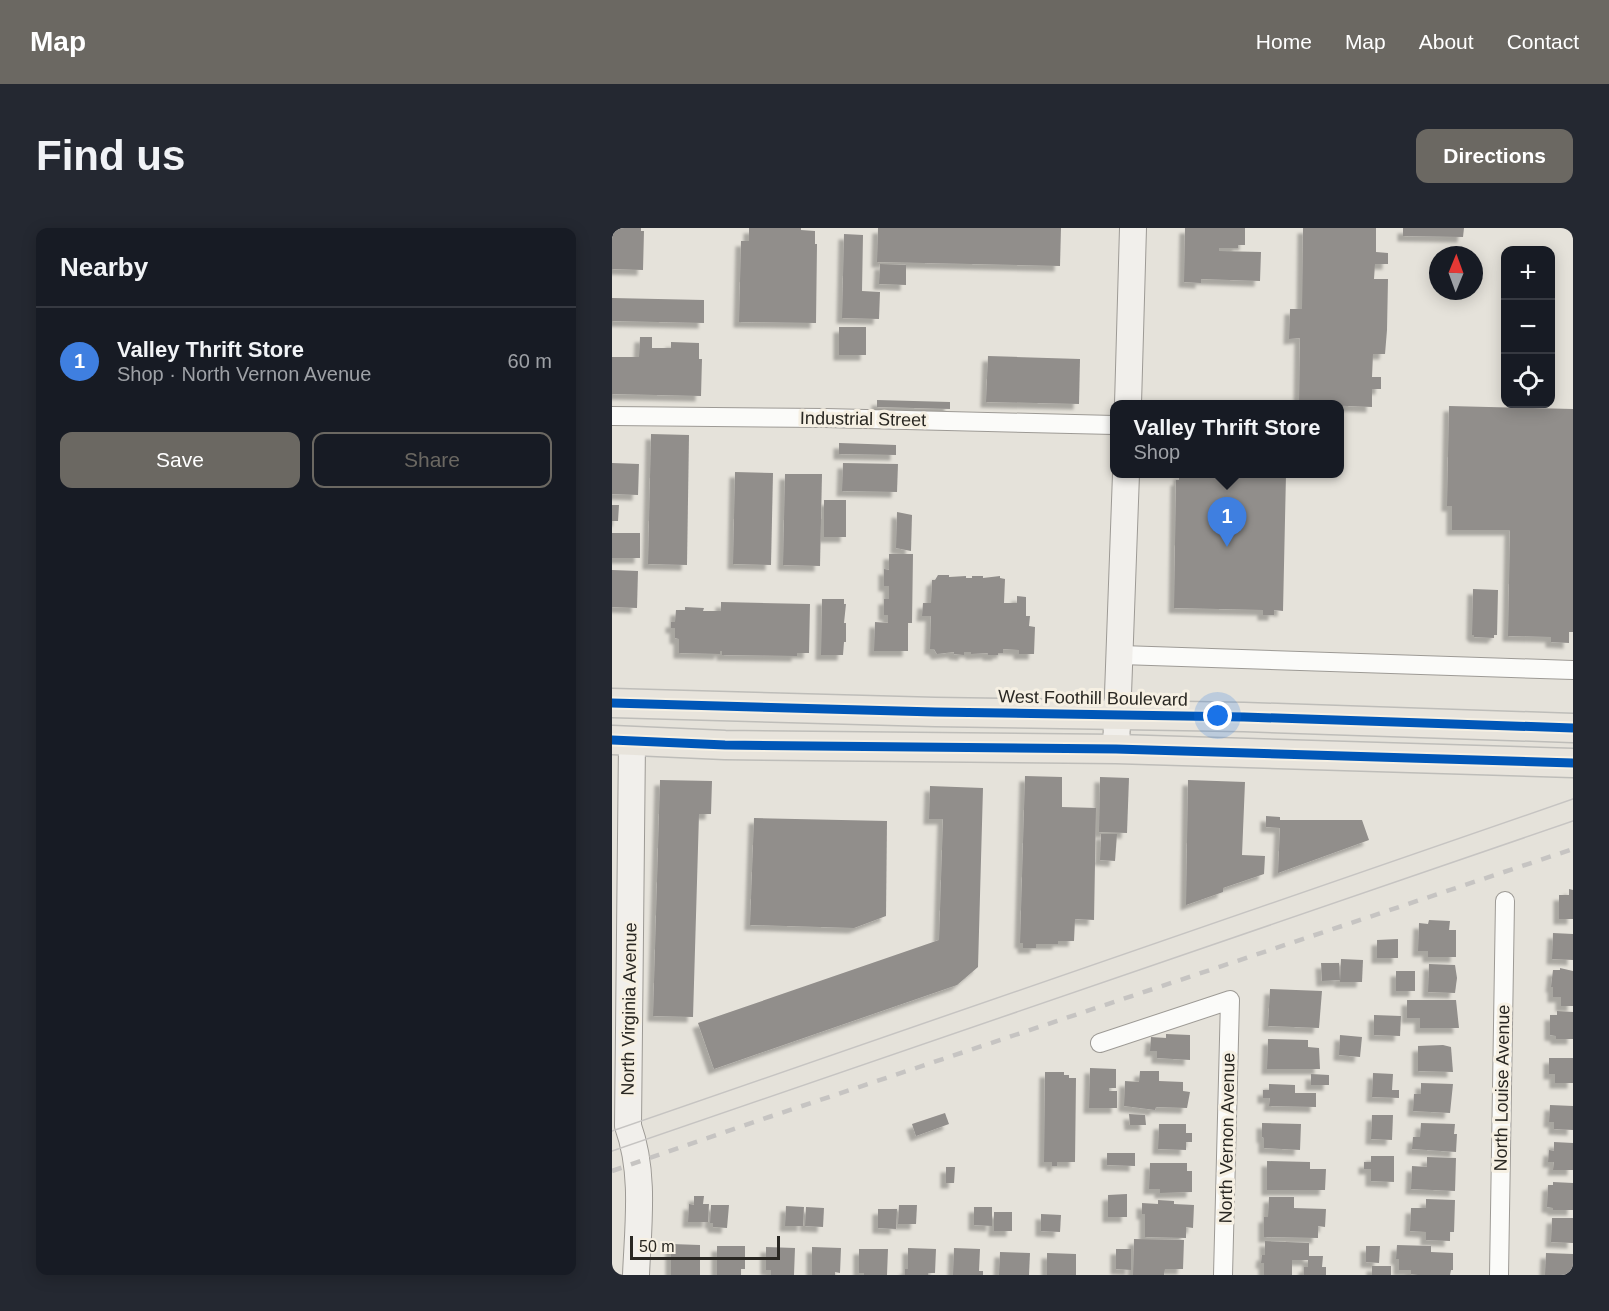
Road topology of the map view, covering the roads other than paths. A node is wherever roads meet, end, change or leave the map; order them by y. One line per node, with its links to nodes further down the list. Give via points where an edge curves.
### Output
1 (1133, 228): 2 (street)
2 (1128, 400)
3 (612, 416): 4 (street, Industrial Street)
4 (1110, 425)
5 (1126, 478): 6 (street)
6 (1121, 655): 7 (street); 9 (street)
7 (1573, 670)
8 (612, 703): 9 (main road, West Foothill Boulevard)
9 (1117, 714): 10 (main road, West Foothill Boulevard); 12 (street)
10 (1573, 728)
11 (622, 741): 12 (main road); 16 (street, North Virginia Avenue, via 628,1126 637,1163)
12 (1116, 749): 13 (main road)
13 (1573, 763)
14 (1505, 901): 18 (street, North Louise Avenue)
15 (1100, 1043): 17 (street, North Vernon Avenue, via 1230,1000)
16 (636, 1275)
17 (1223, 1275)
18 (1499, 1275)

